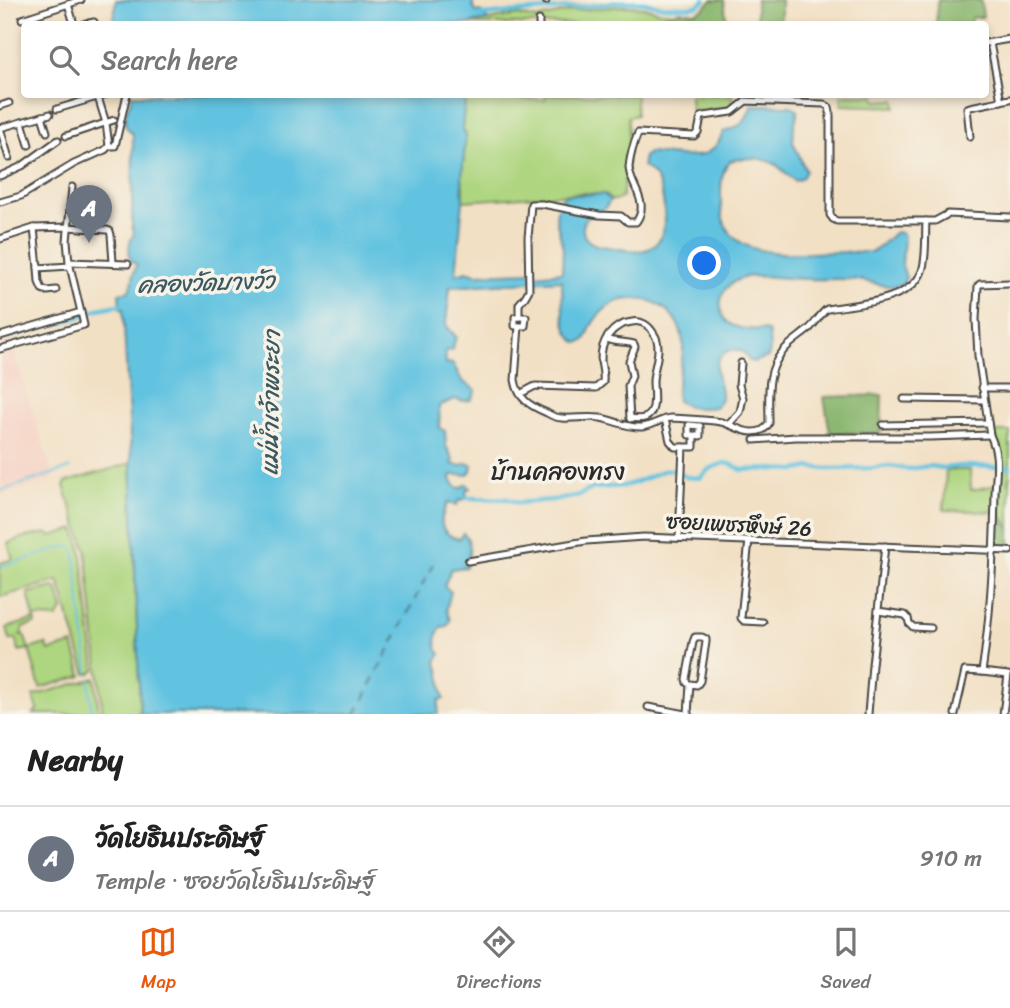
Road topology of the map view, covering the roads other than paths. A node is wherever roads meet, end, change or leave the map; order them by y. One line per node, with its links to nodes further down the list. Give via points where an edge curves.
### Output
1 (81, 0): 2 (street)
2 (68, 5): 3 (street); 4 (street)
3 (22, 19)
4 (73, 21)
5 (1010, 39): 6 (street)
6 (989, 43)
7 (989, 47): 12 (street)
8 (91, 98): 15 (street)
9 (98, 98): 20 (street)
10 (126, 98): 27 (street, via 117,144)
11 (1010, 99): 12 (street)
12 (1001, 101): 24 (street, via 967,108)
13 (9, 103): 14 (street)
14 (0, 106)
15 (57, 109)
16 (50, 114): 17 (street)
17 (42, 116): 19 (street); 22 (street)
18 (114, 120): 20 (street)
19 (22, 122): 21 (street); 26 (street)
20 (106, 123): 23 (street); 27 (street)
21 (0, 128): 28 (street)
22 (47, 132)
23 (66, 136)
24 (970, 137)
25 (58, 141): 29 (street)
26 (29, 145)
27 (109, 146): 31 (street, via 21,196)
28 (9, 158)
29 (0, 176)
30 (72, 187): 34 (street)
31 (0, 202)
32 (1010, 217): 33 (street, via 948,214)
33 (926, 221): 50 (street, via 833,219 830,112 824,104 746,101 732,112 704,116 694,136 638,133 629,167 640,201 636,222 540,203 530,205 529,290 519,304 519,317 526,317 525,326 519,326 515,380); 56 (street, via 923,268 916,280 899,294 823,312 773,366 767,428 751,432)
34 (68, 227): 35 (street); 37 (street, via 110,232); 39 (street)
35 (34, 228): 36 (street); 40 (street)
36 (0, 239)
37 (113, 262): 38 (street); 39 (street)
38 (128, 264)
39 (69, 265): 40 (street); 43 (street)
40 (38, 268): 42 (street, via 42,289)
41 (1010, 283): 48 (street, via 978,286)
42 (56, 290)
43 (82, 316): 44 (street); 46 (street, via 85,326)
44 (0, 335)
45 (606, 339): 50 (street, via 600,386 535,386); 53 (street, via 634,344 629,361); 53 (street, via 621,324 634,321 647,325 657,341 652,413 643,419)
46 (0, 349)
47 (741, 362): 56 (street, via 743,398 740,412)
48 (982, 388): 49 (street); 52 (street)
49 (1010, 388)
50 (520, 394): 58 (street, via 529,405 554,417 603,418)
51 (904, 399): 52 (street)
52 (984, 401): 55 (street)
53 (630, 418): 58 (street)
54 (665, 419): 56 (street); 58 (street, via 639,428); 62 (street, via 672,445)
55 (988, 423): 57 (street); 60 (street)
56 (729, 424)
57 (883, 425)
58 (626, 426)
59 (694, 435): 62 (street, via 694,447)
60 (990, 435): 61 (street); 66 (street, via 998,462)
61 (754, 440)
62 (683, 447): 63 (street)
63 (679, 538): 64 (street, ซอยเพชรหึงษ์ 26); 68 (street, ซอยเพชรหึงษ์ 26, via 586,541)
64 (749, 540): 65 (street, ซอยเพชรหึงษ์ 26); 70 (street, via 741,618)
65 (886, 546): 66 (street, ซอยเพชรหึงษ์ 26); 69 (street)
66 (995, 550): 67 (street, ซอยเพชรหึงษ์ 26); 72 (street)
67 (1010, 551)
68 (468, 561)
69 (878, 611): 71 (street, via 905,615 913,627); 76 (street)
70 (763, 622)
71 (931, 628)
72 (982, 672): 77 (street, via 965,671); 78 (street, via 1008,675)
73 (690, 684): 73 (street, via 686,679 693,642 702,636 706,642 700,681); 75 (street)
74 (648, 707): 75 (street)
75 (687, 714)
76 (868, 714)
77 (956, 714)
78 (1003, 714)

